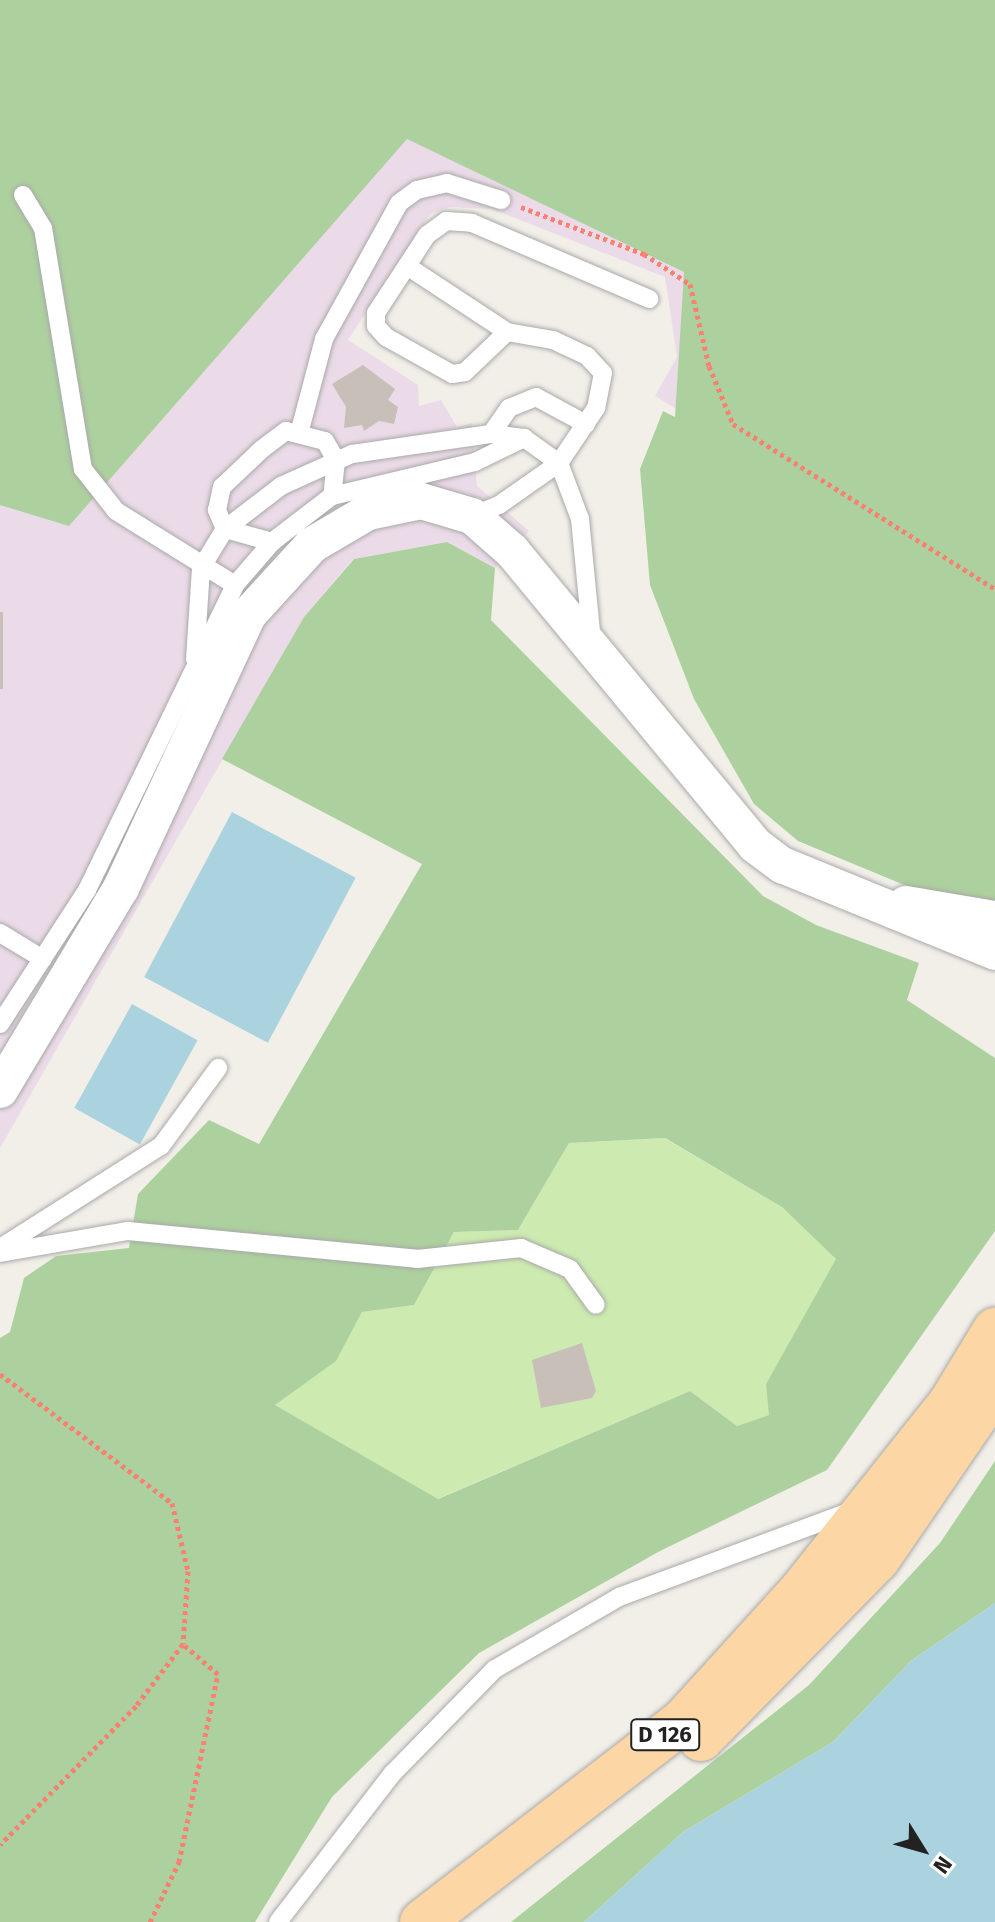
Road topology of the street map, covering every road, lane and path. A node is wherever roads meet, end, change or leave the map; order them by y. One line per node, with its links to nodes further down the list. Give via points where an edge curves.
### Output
1 (23, 195): 16 (lane, via 43,228 83,469 116,511)
2 (501, 200): 7 (lane, via 447,183 417,190 399,203 324,339); 18 (path, via 644,254 690,284 709,366 733,424)
3 (407, 266): 4 (lane, via 427,235 446,221 472,223); 5 (lane); 5 (lane, via 376,313 376,326 386,337 452,374 465,372)
4 (649, 299)
5 (507, 332): 6 (lane, via 553,340 587,356 603,373 604,388)
6 (586, 424): 8 (lane, via 536,397 509,408); 11 (lane)
7 (300, 430): 10 (lane, via 325,441); 14 (lane, via 286,431 222,487 217,510)
8 (491, 434): 9 (lane); 10 (lane)
9 (524, 438): 11 (lane); 12 (lane, via 475,462)
10 (336, 460): 12 (lane); 14 (lane, via 281,486)
11 (559, 463): 13 (lane, via 499,505); 19 (lane, via 580,519)
12 (332, 496): 15 (lane)
13 (472, 516): 19 (street, via 512,551); 28 (street, via 421,501 368,512 312,545 249,614 121,888)
14 (225, 529): 15 (lane); 16 (lane)
15 (272, 542): 17 (lane)
16 (201, 568): 17 (lane); 20 (lane)
17 (235, 585): 20 (lane)
18 (995, 589)
19 (592, 647): 21 (street, via 755,845 782,865)
20 (194, 661): 25 (lane, via 87,890)
21 (853, 895): 22 (street); 24 (street)
22 (995, 919)
23 (0, 933): 25 (lane)
24 (989, 955)
25 (43, 959): 26 (lane)
26 (0, 1024)
27 (218, 1068): 29 (lane, via 161,1146)
28 (0, 1090)
29 (0, 1250): 30 (lane, via 128,1231 417,1259 521,1248 570,1269)
30 (596, 1305)
31 (995, 1330): 34 (main road, D 126, via 950,1404)
32 (0, 1374): 35 (path, via 172,1503 188,1571)
33 (995, 1388): 40 (main road, D 126, via 878,1559 773,1672 657,1775)
34 (868, 1506): 38 (lane, via 619,1597 495,1669 392,1774); 39 (main road, D 126, via 684,1720)
35 (183, 1644): 36 (path, via 136,1706); 37 (path, via 218,1674 179,1862)
36 (0, 1845)
37 (150, 1922)
38 (278, 1922)
39 (422, 1922)
40 (465, 1922)

